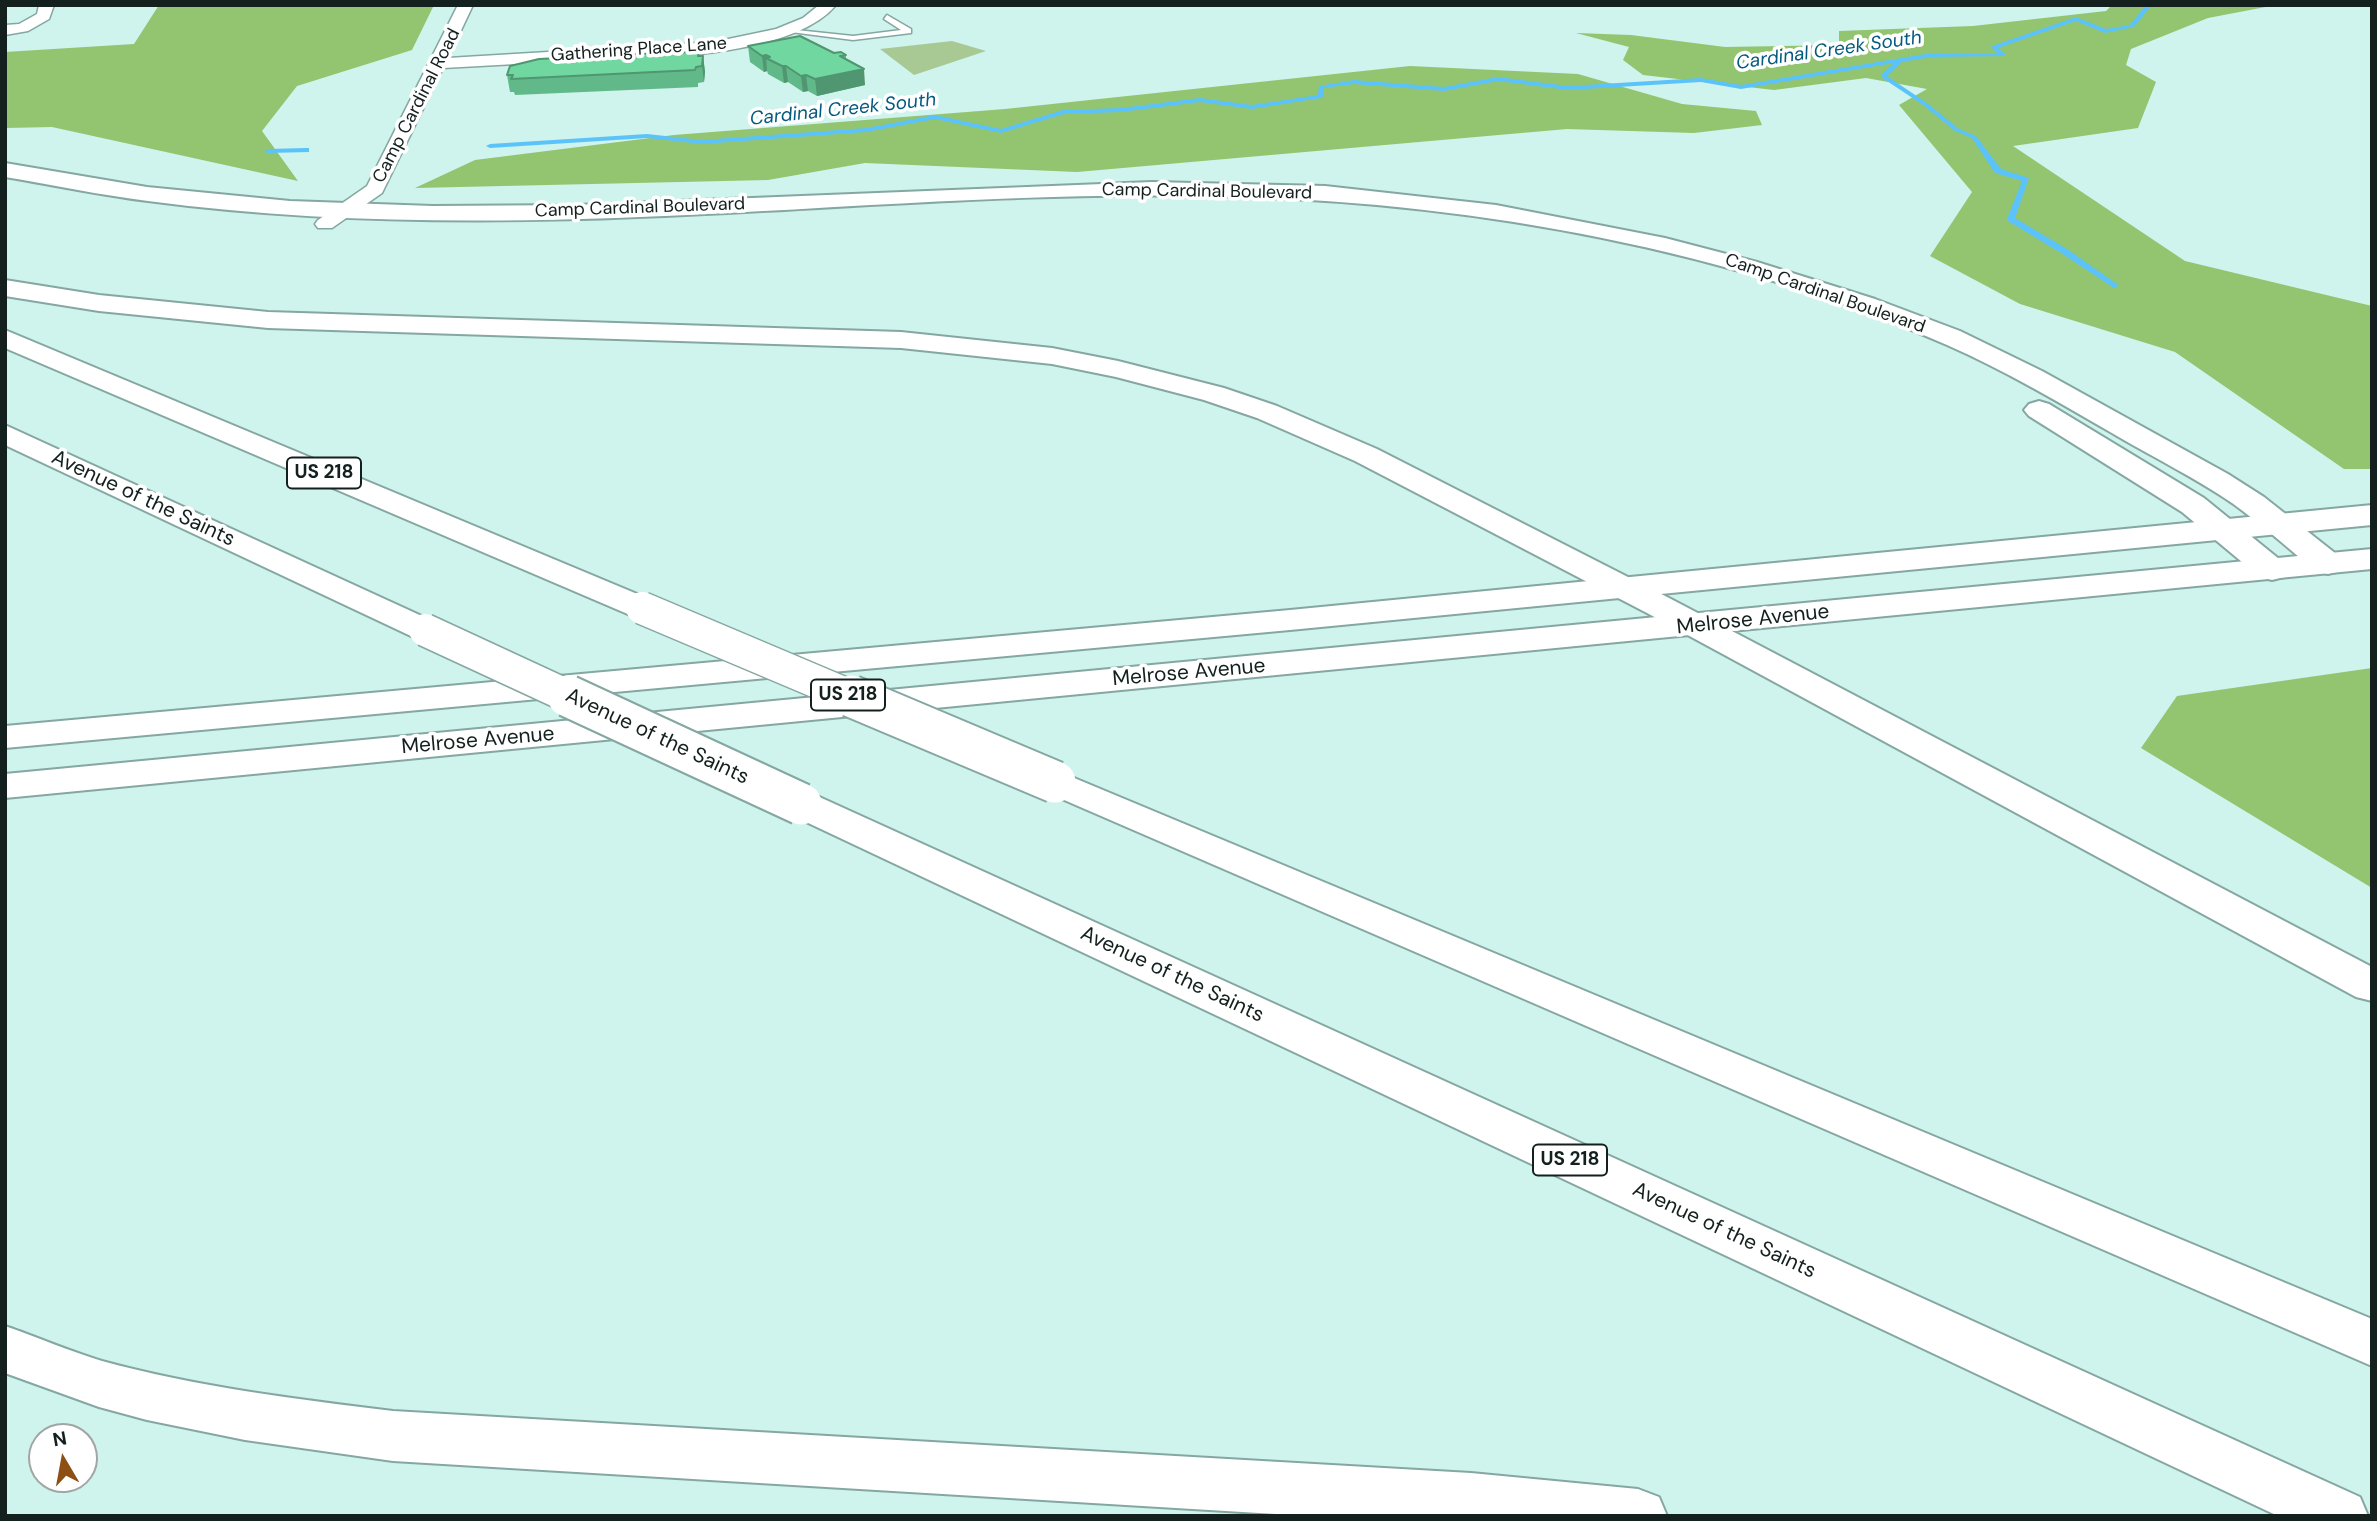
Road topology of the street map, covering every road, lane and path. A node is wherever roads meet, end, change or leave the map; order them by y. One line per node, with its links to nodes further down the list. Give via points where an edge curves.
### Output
1 (47, 5): 5 (street, via 44,16 23,28)
2 (466, 5): 7 (street, Camp Cardinal Road)
3 (830, 5): 6 (street, Gathering Place Lane, via 820,16)
4 (887, 17): 6 (lane, via 908,31 853,38)
5 (5, 30)
6 (787, 31): 7 (street, Gathering Place Lane, via 733,44 672,51)
7 (439, 63): 10 (street, Camp Cardinal Road, via 375,189)
8 (5, 170): 10 (main road, Camp Cardinal Boulevard, via 128,193)
9 (5, 191): 10 (main road, Camp Cardinal Boulevard, via 201,216)
10 (335, 217): 13 (main road, Camp Cardinal Boulevard, via 472,227 592,226 1101,204 1291,206 1390,214 1520,231 1651,258 1783,294); 17 (main road, Camp Cardinal Boulevard, via 1251,189 1358,195 1545,218 1755,267 1967,344 2218,482)
11 (5, 288): 22 (main road, via 99,303 268,320 901,340 1065,359 1214,394 1317,432)
12 (5, 338): 27 (main road, US 218, bridge)
13 (1919, 349)
14 (2019, 400): 18 (main road, via 2193,505)
15 (5, 434): 30 (main road, Avenue of the Saints / US 218, bridge)
16 (2372, 515): 17 (main road, Melrose Avenue)
17 (2280, 526): 18 (main road, Melrose Avenue); 20 (main road, Camp Cardinal Boulevard)
18 (2225, 531): 21 (main road); 22 (main road, Melrose Avenue)
19 (2372, 559): 20 (main road, Melrose Avenue)
20 (2328, 564): 21 (main road, Melrose Avenue)
21 (2272, 570): 23 (main road, Melrose Avenue)
22 (1625, 588): 23 (main road); 24 (main road, Melrose Avenue)
23 (1696, 626): 25 (main road, Melrose Avenue, via 1032,685); 26 (main road)
24 (5, 737)
25 (5, 786)
26 (2372, 986)
27 (2372, 1343)
28 (5, 1349): 29 (main road, via 105,1385 249,1418 393,1436 1471,1499)
29 (1638, 1516)
30 (2339, 1516)

